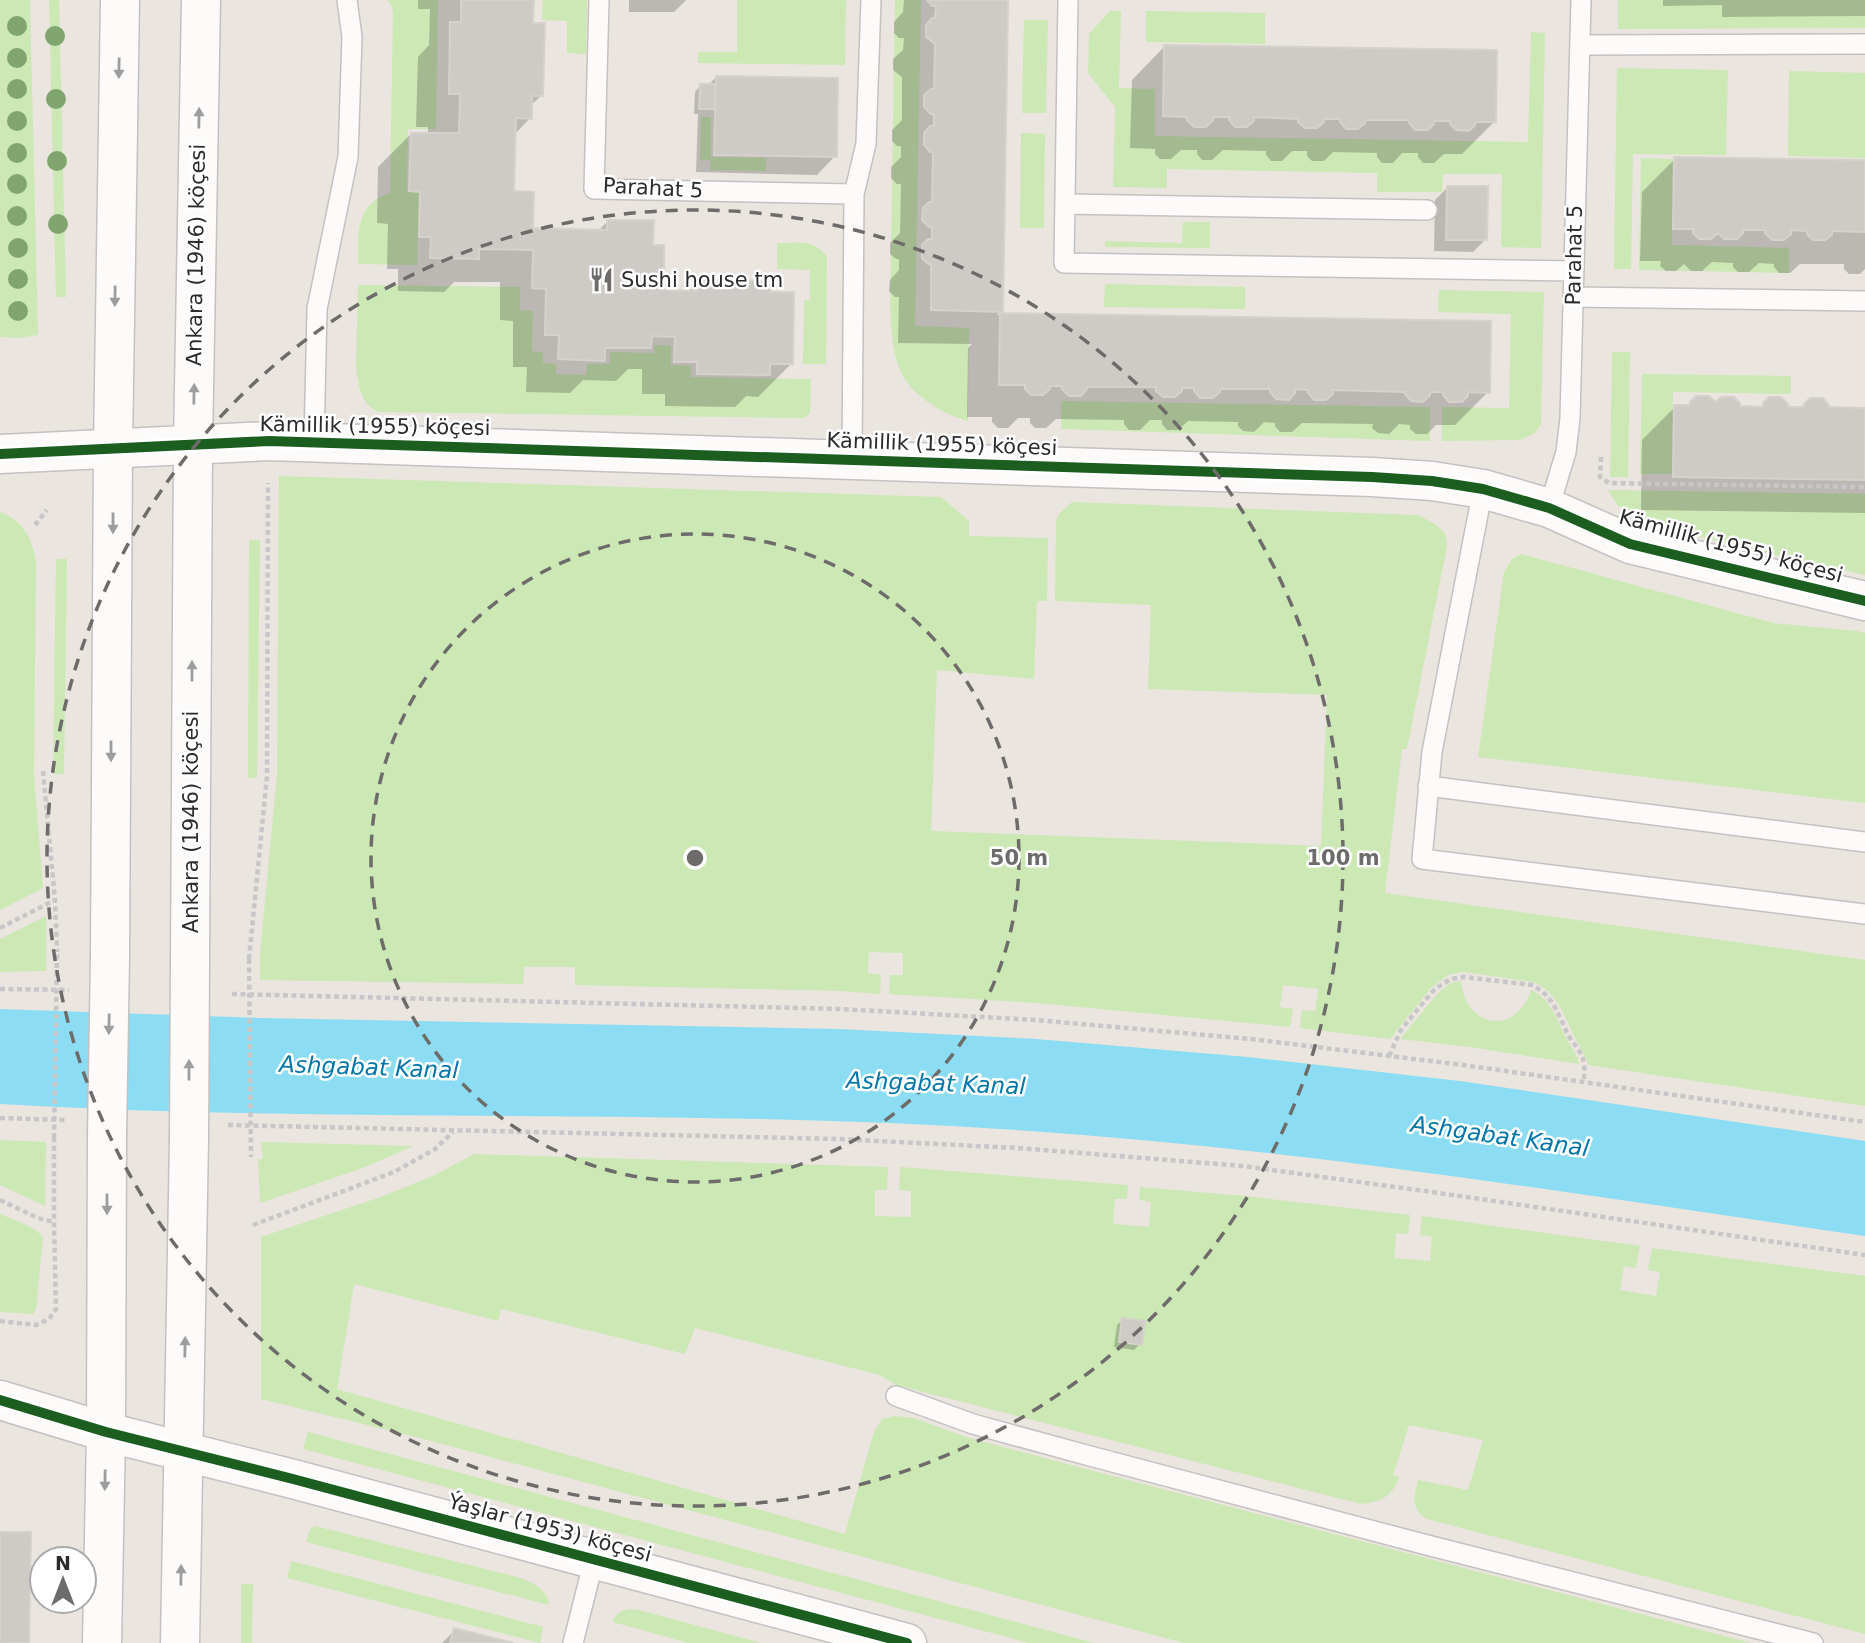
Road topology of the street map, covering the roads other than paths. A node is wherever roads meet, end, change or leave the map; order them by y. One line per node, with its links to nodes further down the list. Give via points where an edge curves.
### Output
1 (120, 0): 18 (main road, one-way to 18)
2 (201, 0): 17 (main road, Ankara (1946) köçesi, one-way to 2)
3 (347, 0): 16 (lane, via 352,37 348,157 317,309)
4 (598, 0): 10 (lane, Parahat 5, via 594,189)
5 (871, 0): 10 (lane, via 866,144)
6 (1068, 0): 11 (lane)
7 (1581, 0): 9 (lane, Parahat 5)
8 (1865, 44): 9 (lane)
9 (1580, 45): 13 (lane, Parahat 5)
10 (854, 194): 20 (lane)
11 (1065, 204): 12 (lane); 13 (lane, via 1063,264)
12 (1427, 209)
13 (1574, 271): 14 (lane, Parahat 5)
14 (1573, 297): 15 (lane); 22 (lane, Parahat 5, via 1570,418 1566,452)
15 (1865, 301)
16 (314, 443): 17 (main road, Kämillik (1955) köçesi); 20 (main road, Kämillik (1955) köçesi)
17 (193, 445): 18 (main road, Kämillik (1955) köçesi); 30 (main road, Ankara (1946) köçesi, one-way to 17, bridge, via 205,1132 190,959)
18 (113, 449): 19 (main road, Kämillik (1955) köçesi); 29 (main road, one-way to 29, bridge)
19 (0, 454)
20 (852, 460): 21 (main road, Kämillik (1955) köçesi, via 1372,477)
21 (1483, 489): 22 (main road, Kämillik (1955) köçesi); 24 (lane)
22 (1549, 508): 23 (main road, Kämillik (1955) köçesi, via 1630,544)
23 (1865, 601)
24 (1429, 786): 25 (lane); 26 (lane, via 1422,859)
25 (1865, 842)
26 (1865, 914)
27 (896, 1396): 37 (lane, via 974,1424 1103,1460)
28 (0, 1401): 29 (main road)
29 (106, 1432): 30 (main road, Ýaşlar (1953) köçesi); 33 (main road, one-way to 33)
30 (183, 1452): 31 (main road, Ýaşlar (1953) köçesi); 34 (main road, Ankara (1946) köçesi, one-way to 30)
31 (594, 1560): 32 (main road, Ýaşlar (1953) köçesi); 35 (lane)
32 (827, 1633): 36 (main road, Ýaşlar (1953) köçesi)
33 (102, 1643)
34 (180, 1643)
35 (573, 1643)
36 (907, 1643)
37 (1813, 1643)

